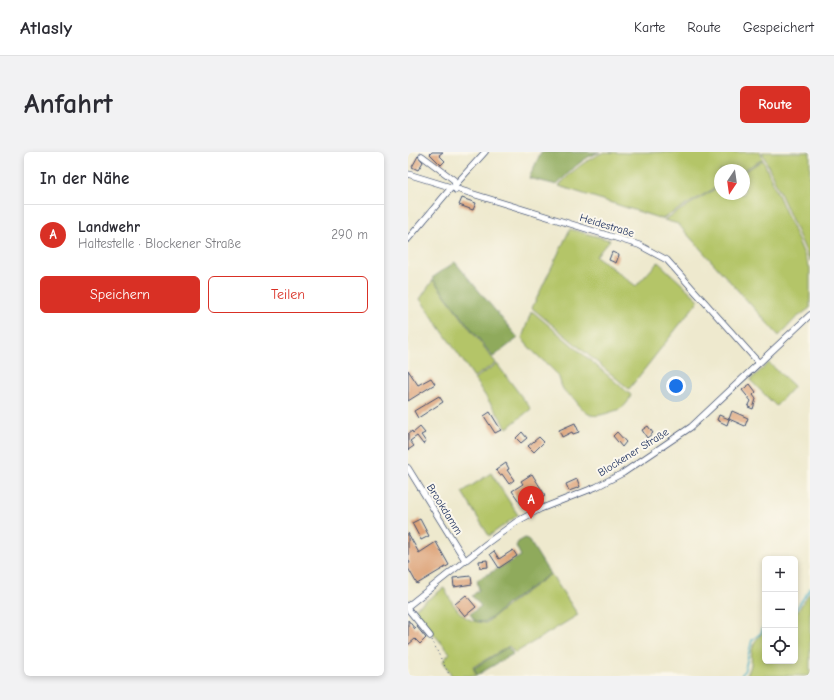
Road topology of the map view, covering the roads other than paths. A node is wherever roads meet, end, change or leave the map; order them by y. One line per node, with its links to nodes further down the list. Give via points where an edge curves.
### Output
1 (485, 152): 4 (street)
2 (422, 156): 4 (street, via 452,177)
3 (408, 174): 4 (street, Heidestraße)
4 (454, 187): 5 (street); 7 (street, Heidestraße, via 639,245 660,255)
5 (408, 239)
6 (810, 315): 7 (street, Blockener Straße)
7 (759, 363): 9 (street, Blockener Straße, via 701,419 654,453 605,483 553,503 523,518)
8 (408, 468): 9 (street, Brookdamm)
9 (465, 560): 10 (street, Blockener Straße)
10 (408, 606)
11 (408, 610): 12 (street)
12 (430, 636)

